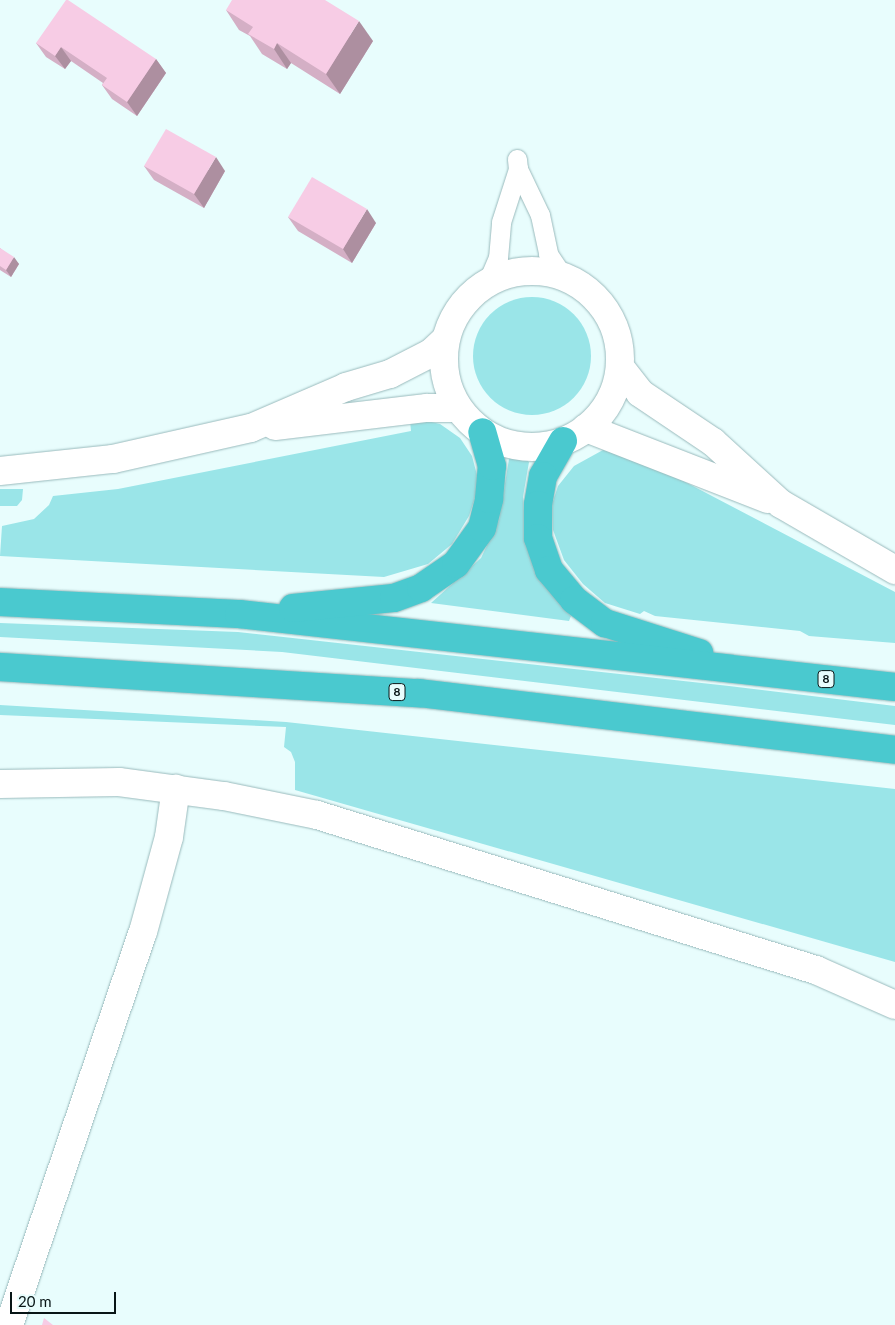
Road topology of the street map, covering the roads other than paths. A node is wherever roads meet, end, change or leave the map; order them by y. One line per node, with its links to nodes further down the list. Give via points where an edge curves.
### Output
1 (562, 276): 2 (street, via 525,270); 2 (lane, via 548,254 540,214 518,164 501,222 498,258); 4 (street, via 595,296 606,312 615,328)
2 (488, 281): 3 (street, via 460,306)
3 (444, 341): 5 (street, via 444,376); 6 (street, via 431,352 390,374 346,387)
4 (620, 367): 7 (street, via 609,401); 11 (street, via 640,392 712,442)
5 (458, 408): 6 (street, via 427,408); 8 (street)
6 (251, 428): 10 (street, via 113,459)
7 (586, 428): 9 (street); 11 (street)
8 (482, 432): 9 (street, via 513,445 529,447); 14 (highway, via 492,466 482,528 456,564 439,577 394,598)
9 (563, 441): 16 (highway, via 543,476 538,505 538,538 549,570 574,600 605,623)
10 (0, 471)
11 (781, 504): 12 (street)
12 (895, 570)
13 (0, 602): 14 (highway, 8)
14 (239, 614): 16 (highway, 8)
15 (0, 667): 18 (highway, 8, via 419,693)
16 (757, 671): 17 (highway, 8)
17 (895, 687)
18 (793, 738): 19 (highway, 8); 20 (highway)
19 (895, 750)
20 (895, 767)
21 (0, 784): 22 (street, via 118,782)
22 (176, 788): 23 (street, via 317,815); 26 (street, via 169,837 142,932)
23 (816, 970): 24 (street); 25 (street)
24 (895, 983)
25 (895, 1005)
26 (8, 1325)

